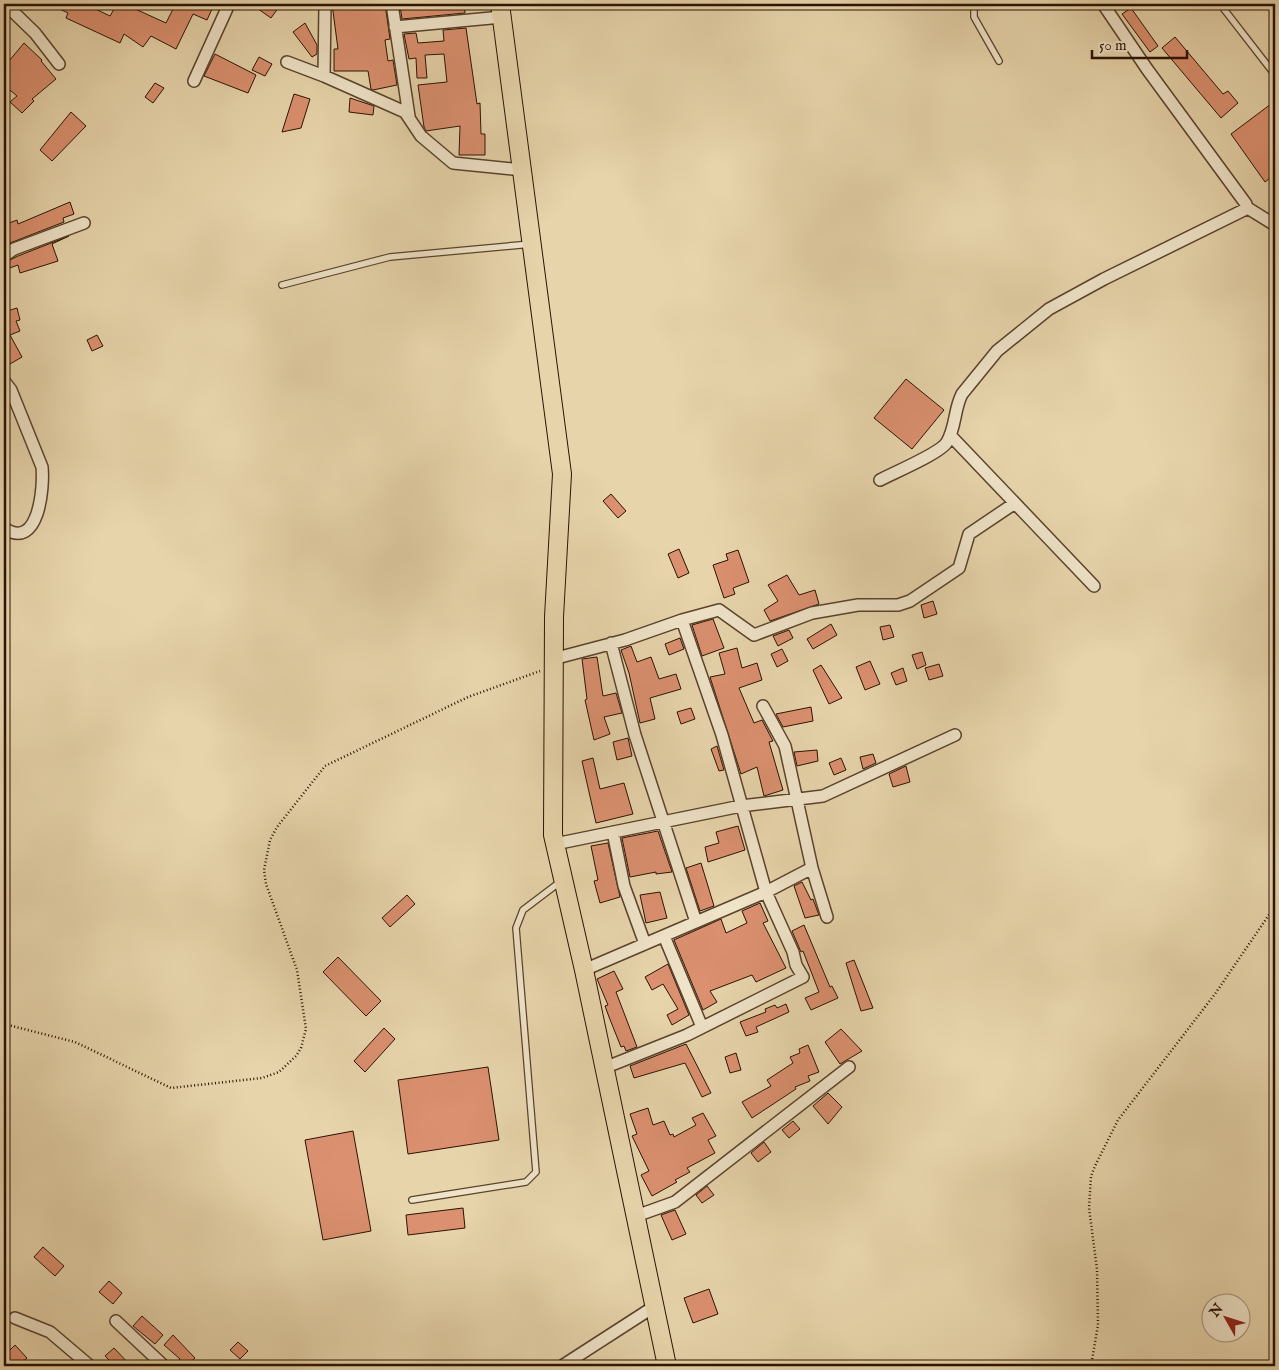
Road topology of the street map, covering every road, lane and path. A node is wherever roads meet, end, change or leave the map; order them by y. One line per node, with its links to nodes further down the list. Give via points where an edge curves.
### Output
1 (6, 4): 12 (street, via 35,33)
2 (229, 4): 15 (street)
3 (325, 4): 14 (street)
4 (392, 4): 9 (street)
5 (979, 4): 10 (lane, via 974,9 974,17)
6 (1103, 4): 18 (street)
7 (1220, 4): 13 (lane)
8 (501, 10): 9 (street); 17 (main road)
9 (395, 27): 16 (street)
10 (999, 61)
11 (287, 62): 14 (street)
12 (59, 64)
13 (1275, 75)
14 (324, 76): 16 (street)
15 (194, 81)
16 (409, 116): 17 (street, via 421,136 453,163)
17 (522, 170): 21 (main road)
18 (1246, 207): 20 (street); 25 (street, via 1242,213 1104,278 1042,314 997,351 962,394)
19 (84, 223): 22 (street, via 14,249)
20 (1275, 225)
21 (532, 244): 23 (lane, via 390,257); 32 (main road, via 562,474)
22 (4, 256)
23 (282, 285)
24 (4, 381): 28 (street, via 42,467 43,477 42,502 33,522 22,532 14,533)
25 (950, 435): 26 (street, via 942,448); 27 (street)
26 (880, 480)
27 (1015, 503): 29 (street); 30 (street, via 970,534 962,564 955,572 905,604 858,605 812,613 754,635 718,610)
28 (4, 528)
29 (1094, 586)
30 (682, 620): 31 (street); 36 (street, via 722,736)
31 (611, 643): 32 (street); 37 (street, via 635,735)
32 (553, 662): 39 (main road); 49 (path, via 468,697 325,766 277,827 270,840 264,870 266,884 297,970 306,1029 299,1052 278,1072 262,1078 171,1088 74,1042)
33 (763, 706): 35 (street, via 785,746)
34 (955, 735): 35 (street, via 823,796)
35 (796, 800): 36 (street); 40 (street)
36 (741, 806): 37 (street); 42 (street)
37 (665, 821): 38 (street); 45 (street)
38 (613, 832): 39 (street); 47 (street, via 624,886)
39 (555, 844): 41 (main road)
40 (812, 868): 42 (street); 44 (street)
41 (563, 880): 48 (main road); 53 (lane, via 523,910 516,928 536,1172 526,1182)
42 (766, 892): 45 (street); 50 (street, via 803,977)
43 (1275, 906): 62 (path, via 1215,994 1118,1120 1091,1176 1089,1208 1097,1269 1098,1325)
44 (828, 916)
45 (696, 922): 46 (street)
46 (664, 936): 47 (street); 50 (street)
47 (645, 944): 48 (street)
48 (584, 970): 52 (main road)
49 (4, 1024)
50 (702, 1027): 52 (street)
51 (849, 1067): 54 (street, via 675,1202)
52 (604, 1068): 54 (main road)
53 (412, 1200)
54 (636, 1216): 55 (main road)
55 (655, 1306): 60 (street); 61 (main road)
56 (14, 1318): 58 (street, via 50,1332)
57 (116, 1321): 59 (street)
58 (90, 1366)
59 (164, 1366)
60 (562, 1366)
61 (667, 1366)
62 (1091, 1366)

